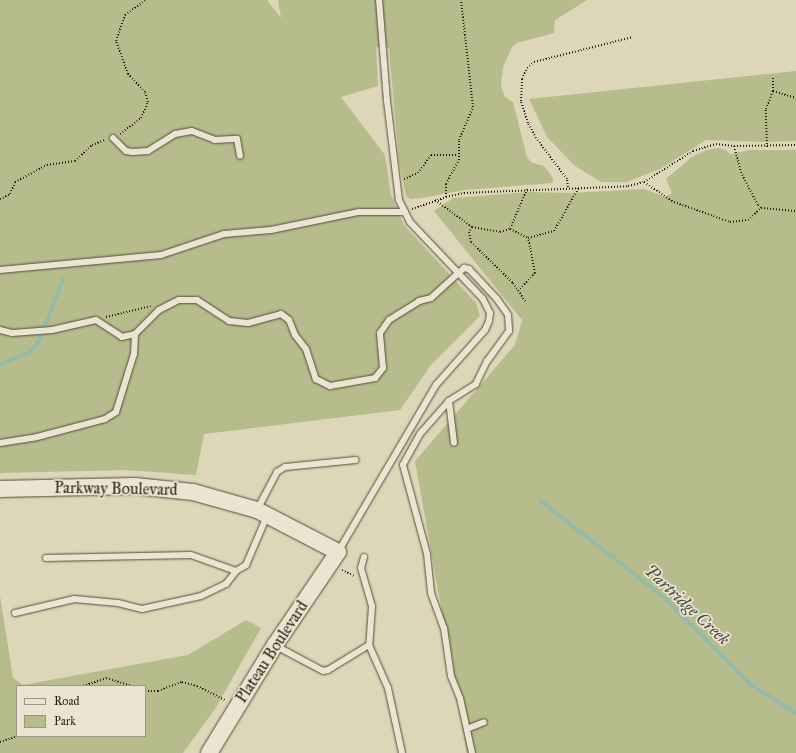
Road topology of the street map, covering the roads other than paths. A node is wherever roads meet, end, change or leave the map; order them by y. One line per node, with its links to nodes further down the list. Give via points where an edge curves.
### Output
1 (380, 0): 4 (lane, via 396,182 399,200)
2 (113, 138): 3 (lane, via 126,151 133,152 148,150 175,134 192,131 214,140 237,140)
3 (240, 156)
4 (405, 212): 5 (lane, via 359,212 271,230 224,234 161,255); 6 (lane, via 410,222)
5 (0, 270)
6 (458, 274): 8 (lane, via 431,298 419,301 389,320 380,333 383,368 375,378 330,386 316,379 306,349 295,335 289,320 281,314 248,323 229,321 197,300 179,300 159,310); 9 (lane, via 464,268 469,269 497,299 508,315 510,325 509,331 487,361 476,384); 15 (lane, via 483,299 490,313 489,321 485,330 436,385)
7 (0, 330): 8 (lane, via 12,333 52,330 96,320 122,337)
8 (135, 334): 10 (lane, via 134,354 116,412 105,419 37,437)
9 (449, 401): 11 (lane); 23 (lane, via 420,434 403,465 427,554 431,593 444,628 450,676 460,698)
10 (0, 443)
11 (454, 443)
12 (356, 460): 14 (lane, via 285,467 277,472)
13 (0, 489): 14 (street, Parkway Boulevard, via 165,488 210,495)
14 (263, 512): 15 (street, Parkway Boulevard); 18 (lane, via 246,565)
15 (338, 552): 20 (street, Plateau Boulevard)
16 (364, 557): 21 (lane, via 361,568 372,606)
17 (46, 558): 18 (lane, via 191,555)
18 (236, 571): 19 (lane, via 226,584 201,596 142,609 118,603 74,599)
19 (15, 613)
20 (275, 645): 21 (lane, via 323,671); 24 (street, Plateau Boulevard)
21 (369, 646): 25 (lane, via 388,688)
22 (484, 722): 23 (lane)
23 (467, 729): 26 (lane)
24 (209, 753)
25 (402, 753)
26 (472, 753)

